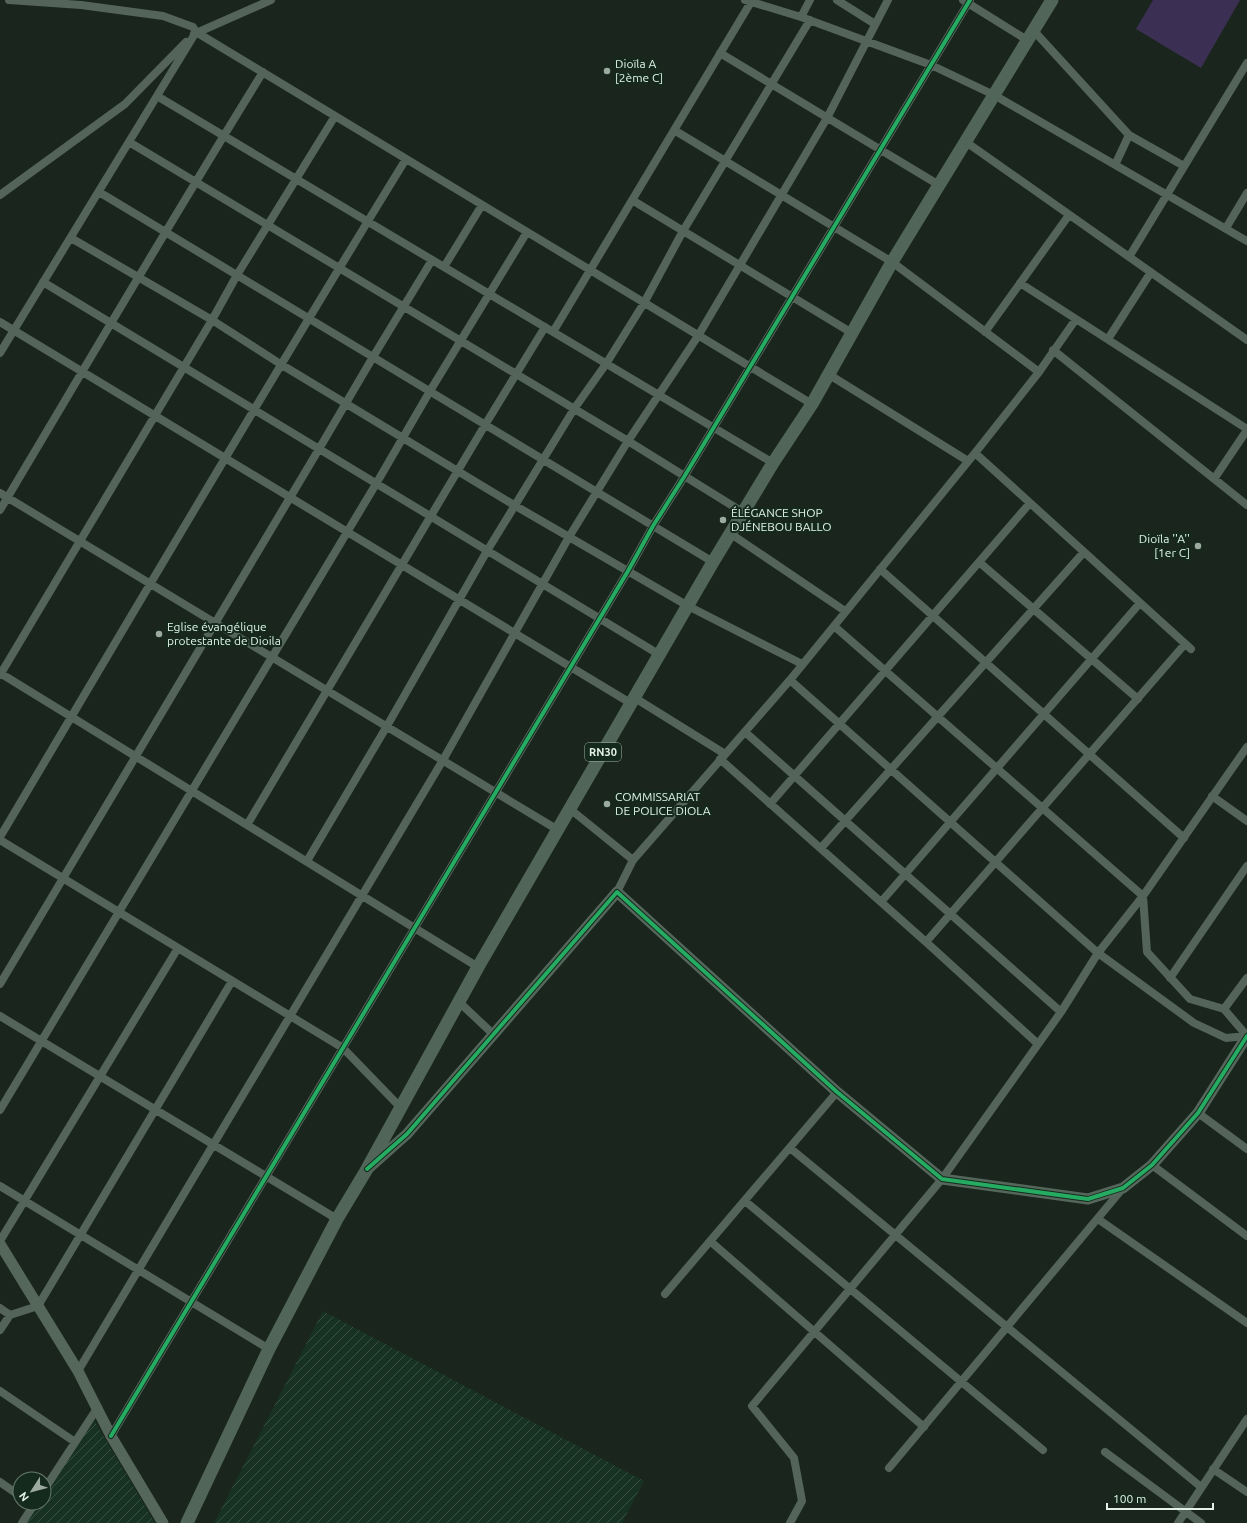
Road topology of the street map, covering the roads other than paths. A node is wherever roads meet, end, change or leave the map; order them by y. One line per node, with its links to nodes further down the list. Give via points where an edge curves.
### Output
1 (9, 0): 12 (street, via 81,5 163,16 193,27)
2 (271, 0): 12 (street)
3 (810, 0): 9 (street)
4 (837, 0): 11 (street)
5 (888, 0): 11 (street)
6 (1052, 0): 13 (main road, RN30)
7 (748, 1): 9 (street); 15 (street)
8 (967, 1): 13 (street); 17 (street)
9 (801, 17): 10 (street)
10 (810, 20): 14 (street); 19 (street)
11 (875, 24): 14 (street)
12 (196, 32): 18 (street); 21 (street); 39 (street, via 126,104)
13 (1030, 36): 20 (main road, RN30); 25 (street)
14 (868, 42): 17 (street); 23 (street)
15 (720, 53): 19 (street); 24 (street)
16 (1247, 63): 33 (street)
17 (931, 65): 20 (street); 29 (street)
18 (263, 72): 22 (street); 26 (street)
19 (771, 84): 23 (street); 31 (street)
20 (994, 95): 28 (main road, RN30); 32 (street)
21 (156, 96): 26 (street); 27 (street)
22 (335, 116): 30 (street); 34 (street)
23 (827, 118): 29 (street); 40 (street)
24 (674, 130): 31 (street); 42 (street)
25 (1129, 135): 32 (street); 33 (street)
26 (224, 136): 34 (street); 35 (street)
27 (128, 142): 35 (street); 37 (street)
28 (966, 142): 36 (main road, RN30); 44 (street)
29 (880, 150): 36 (street); 47 (street)
30 (406, 159): 43 (street); 45 (street)
31 (725, 161): 40 (street); 50 (street)
32 (1115, 164): 41 (street)
33 (1184, 166): 41 (street)
34 (296, 179): 45 (street); 46 (street)
35 (196, 182): 46 (street); 49 (street)
36 (939, 185): 56 (main road, RN30)
37 (98, 192): 49 (street); 52 (street)
38 (1247, 194): 48 (street)
39 (0, 195)
40 (781, 195): 47 (street); 57 (street)
41 (1167, 195): 48 (street); 54 (street)
42 (632, 200): 50 (street); 60 (street)
43 (482, 205): 51 (street); 58 (street)
44 (1069, 215): 54 (street); 65 (street)
45 (368, 222): 55 (street); 59 (street)
46 (268, 226): 59 (street); 62 (street)
47 (834, 226): 56 (street); 67 (street)
48 (1226, 228): 53 (street)
49 (164, 231): 62 (street); 63 (street)
50 (683, 231): 57 (street); 68 (street)
51 (527, 232): 60 (street); 66 (street)
52 (70, 238): 63 (street); 64 (street)
53 (1247, 241)
54 (1129, 257): 61 (street)
55 (432, 260): 58 (street); 69 (street)
56 (892, 262): 78 (street); 79 (main road, RN30)
57 (739, 264): 67 (street); 80 (street)
58 (444, 267): 66 (street)
59 (339, 269): 69 (street); 70 (street)
60 (591, 271): 68 (street); 77 (street)
61 (1151, 272): 81 (street); 82 (street)
62 (237, 275): 70 (street); 72 (street)
63 (139, 278): 72 (street); 74 (street)
64 (43, 282): 74 (street); 76 (street)
65 (1020, 283): 71 (street); 78 (street)
66 (490, 294): 75 (street); 83 (street)
67 (792, 296): 79 (street); 89 (street)
68 (644, 303): 80 (street); 87 (street)
69 (404, 308): 83 (street); 86 (street)
70 (308, 318): 86 (street); 88 (street)
71 (1076, 319): 81 (street); 84 (street)
72 (212, 320): 88 (street); 90 (street)
73 (0, 322): 76 (street)
74 (111, 324): 90 (street); 91 (street)
75 (545, 327): 77 (street); 94 (street)
76 (14, 331): 85 (street); 91 (street)
77 (553, 332): 87 (street)
78 (985, 332): 92 (street)
79 (852, 333): 93 (main road, RN30)
80 (698, 336): 89 (street); 96 (street)
81 (1108, 339): 104 (street)
82 (1247, 340)
83 (461, 342): 94 (street); 95 (street)
84 (1053, 350): 92 (street); 115 (street)
85 (0, 354)
86 (373, 357): 95 (street); 97 (street)
87 (606, 364): 96 (street); 99 (street)
88 (282, 365): 97 (street); 100 (street)
89 (750, 366): 98 (street); 103 (street)
90 (184, 367): 100 (street); 101 (street)
91 (82, 372): 101 (street); 118 (street)
92 (1038, 372): 108 (street)
93 (828, 374): 98 (main road, RN30); 111 (street)
94 (516, 376): 99 (street); 102 (street)
95 (430, 391): 102 (street); 105 (street)
96 (658, 395): 103 (street); 106 (street)
97 (345, 403): 105 (street); 107 (street)
98 (812, 404): 112 (main road, RN30)
99 (574, 409): 106 (street); 110 (street)
100 (255, 410): 107 (street); 109 (street)
101 (155, 416): 109 (street); 130 (street)
102 (485, 425): 110 (street); 113 (street)
103 (714, 428): 112 (street); 114 (street)
104 (1247, 430): 115 (street)
105 (403, 437): 113 (street); 116 (street)
106 (628, 441): 114 (street); 117 (street)
107 (319, 449): 116 (street); 119 (street)
108 (975, 453): 111 (street); 120 (street)
109 (226, 458): 119 (street); 138 (street)
110 (543, 459): 117 (street); 121 (street)
111 (968, 460): 136 (street)
112 (773, 463): 124 (main road, RN30)
113 (458, 471): 121 (street); 125 (street)
114 (684, 477): 124 (street); 126 (street)
115 (1214, 479): 122 (street)
116 (376, 484): 125 (street); 127 (street)
117 (597, 492): 126 (street); 129 (street)
118 (4, 495): 123 (street); 130 (street)
119 (291, 497): 127 (street); 147 (street)
120 (1030, 503): 132 (street); 134 (street)
121 (514, 505): 129 (street); 131 (street)
122 (1247, 505)
123 (0, 510)
124 (744, 513): 128 (main road, RN30)
125 (432, 517): 131 (street); 135 (street)
126 (653, 526): 133 (street); 137 (street)
127 (347, 532): 135 (street); 151 (street)
128 (731, 534): 133 (main road, RN30); 144 (street)
129 (569, 537): 137 (street); 139 (street)
130 (80, 541): 138 (street); 157 (street)
131 (487, 551): 139 (street); 140 (street)
132 (1084, 552): 141 (street); 143 (street)
133 (713, 562): 142 (main road, RN30)
134 (979, 562): 143 (street); 145 (street)
135 (403, 565): 140 (street); 159 (street)
136 (880, 569): 144 (street); 145 (street)
137 (628, 571): 142 (street); 146 (street)
138 (151, 584): 147 (street); 163 (street)
139 (543, 584): 146 (street); 149 (street)
140 (459, 601): 149 (street); 166 (street)
141 (1140, 603): 152 (street); 160 (street, via 1188,646)
142 (688, 606): 150 (main road, RN30); 154 (street)
143 (1034, 609): 152 (street); 153 (street)
144 (845, 611): 148 (street)
145 (933, 616): 153 (street); 156 (street)
146 (600, 619): 150 (street); 155 (street)
147 (216, 623): 151 (street); 170 (street)
148 (834, 626): 154 (street); 156 (street)
149 (514, 634): 155 (street); 172 (street)
150 (660, 655): 161 (main road, RN30)
151 (272, 657): 159 (street); 176 (street)
152 (1092, 659): 160 (street); 162 (street)
153 (986, 662): 162 (street); 164 (street)
154 (802, 664): 158 (street)
155 (571, 667): 161 (street); 177 (street)
156 (886, 671): 164 (street); 165 (street)
157 (0, 674): 163 (street)
158 (790, 680): 165 (street); 167 (street)
159 (328, 691): 166 (street); 185 (street)
160 (1138, 699): 169 (street)
161 (634, 701): 171 (street); 181 (main road, RN30)
162 (1045, 714): 169 (street); 173 (street)
163 (71, 717): 170 (street); 187 (street)
164 (938, 717): 173 (street); 174 (street)
165 (840, 724): 174 (street); 175 (street)
166 (387, 726): 172 (street); 192 (street)
167 (745, 732): 171 (street); 175 (street)
168 (1247, 747): 178 (street)
169 (1090, 754): 180 (street); 188 (street)
170 (136, 756): 176 (street); 196 (street)
171 (723, 756): 179 (street); 191 (street)
172 (443, 760): 177 (street); 198 (street)
173 (998, 768): 180 (street); 184 (street)
174 (892, 770): 183 (street); 184 (street)
175 (795, 777): 179 (street); 183 (street)
176 (192, 791): 185 (street); 201 (street)
177 (496, 792): 186 (street); 203 (street)
178 (1212, 796): 182 (street); 188 (street)
179 (770, 804): 190 (street)
180 (1043, 808): 193 (street); 199 (street)
181 (570, 809): 186 (main road, RN30); 191 (street)
182 (1247, 821)
183 (846, 822): 190 (street); 195 (street)
184 (951, 822): 193 (street); 195 (street)
185 (247, 825): 192 (street)
186 (558, 830): 207 (main road, RN30)
187 (0, 836)
188 (1184, 838): 199 (street)
189 (0, 840): 196 (street)
190 (821, 848): 200 (street)
191 (633, 860): 197 (street)
192 (306, 861): 198 (street)
193 (996, 863): 202 (street); 206 (street)
194 (1247, 866): 208 (street)
195 (906, 875): 200 (street); 202 (street)
196 (63, 878): 201 (street); 211 (street)
197 (617, 892): 217 (street); 223 (street)
198 (362, 896): 203 (street); 216 (street)
199 (1142, 896): 206 (street); 208 (street, via 1147,952)
200 (881, 902): 204 (street)
201 (119, 912): 205 (street); 219 (street)
202 (950, 914): 204 (street); 214 (street)
203 (415, 928): 207 (street); 221 (street)
204 (926, 942): 220 (street)
205 (178, 948): 210 (street); 222 (street)
206 (1098, 952): 213 (street, via 1194,1023 1226,1038 1247,1036); 214 (street)
207 (478, 967): 212 (main road, RN30)
208 (1170, 978): 213 (street, via 1190,999)
209 (1247, 978): 213 (street)
210 (232, 980): 216 (street); 225 (street)
211 (0, 984)
212 (459, 1002): 217 (street); 224 (main road, RN30)
213 (1224, 1009)
214 (1060, 1012): 220 (street)
215 (0, 1016): 219 (street)
216 (291, 1016): 221 (street); 228 (street)
217 (493, 1034): 232 (street, via 407,1134)
218 (1247, 1036): 227 (street)
219 (42, 1041): 222 (street); 226 (street)
220 (1038, 1044): 234 (street)
221 (343, 1048): 224 (street); 233 (street)
222 (100, 1076): 225 (street); 237 (street)
223 (837, 1092): 229 (street); 234 (street)
224 (401, 1108): 232 (main road, RN30)
225 (155, 1109): 228 (street); 241 (street)
226 (0, 1110)
227 (1198, 1114): 230 (street); 231 (street)
228 (214, 1145): 233 (street); 246 (street)
229 (790, 1148): 238 (street); 242 (street)
230 (1247, 1149)
231 (1152, 1165): 236 (street); 243 (street)
232 (367, 1169): 239 (main road, RN30)
233 (266, 1176): 239 (street); 249 (street)
234 (942, 1179): 236 (street, via 1088,1199); 242 (street)
235 (0, 1186): 237 (street)
236 (1122, 1188): 240 (street)
237 (24, 1201): 241 (street); 245 (street)
238 (745, 1201): 244 (street); 247 (street)
239 (338, 1219): 257 (main road, RN30)
240 (1098, 1219): 253 (street); 254 (street)
241 (81, 1235): 246 (street); 250 (street)
242 (896, 1235): 247 (street); 254 (street)
243 (1247, 1236)
244 (710, 1241): 248 (street); 256 (street)
245 (0, 1242): 250 (street)
246 (139, 1270): 249 (street); 258 (street)
247 (850, 1288): 256 (street); 259 (street)
248 (665, 1294)
249 (191, 1302): 257 (street); 264 (street)
250 (38, 1306): 252 (street); 258 (street)
251 (0, 1308): 252 (street)
252 (10, 1315): 255 (street)
253 (1247, 1323)
254 (1007, 1327): 259 (street); 272 (street)
255 (0, 1330)
256 (814, 1331): 263 (street); 280 (street, via 752,1406 794,1458 802,1501)
257 (269, 1349): 279 (main road, RN30)
258 (78, 1371): 261 (street)
259 (962, 1382): 263 (street); 266 (street)
260 (0, 1391): 265 (street)
261 (98, 1407): 264 (street); 265 (street)
262 (1247, 1419): 269 (street)
263 (924, 1427): 268 (street)
264 (111, 1436): 278 (street)
265 (75, 1442): 270 (street)
266 (1044, 1450)
267 (1105, 1452): 276 (street)
268 (889, 1468)
269 (1213, 1469): 272 (street); 274 (street)
270 (52, 1478)
271 (0, 1482): 273 (street)
272 (1201, 1487): 276 (street)
273 (12, 1490)
274 (1247, 1492)
275 (29, 1511): 277 (street)
276 (1186, 1511): 281 (street); 282 (street); 283 (street)
277 (22, 1523)
278 (163, 1523)
279 (187, 1523)
280 (790, 1523)
281 (1178, 1523)
282 (1188, 1523)
283 (1202, 1523)

